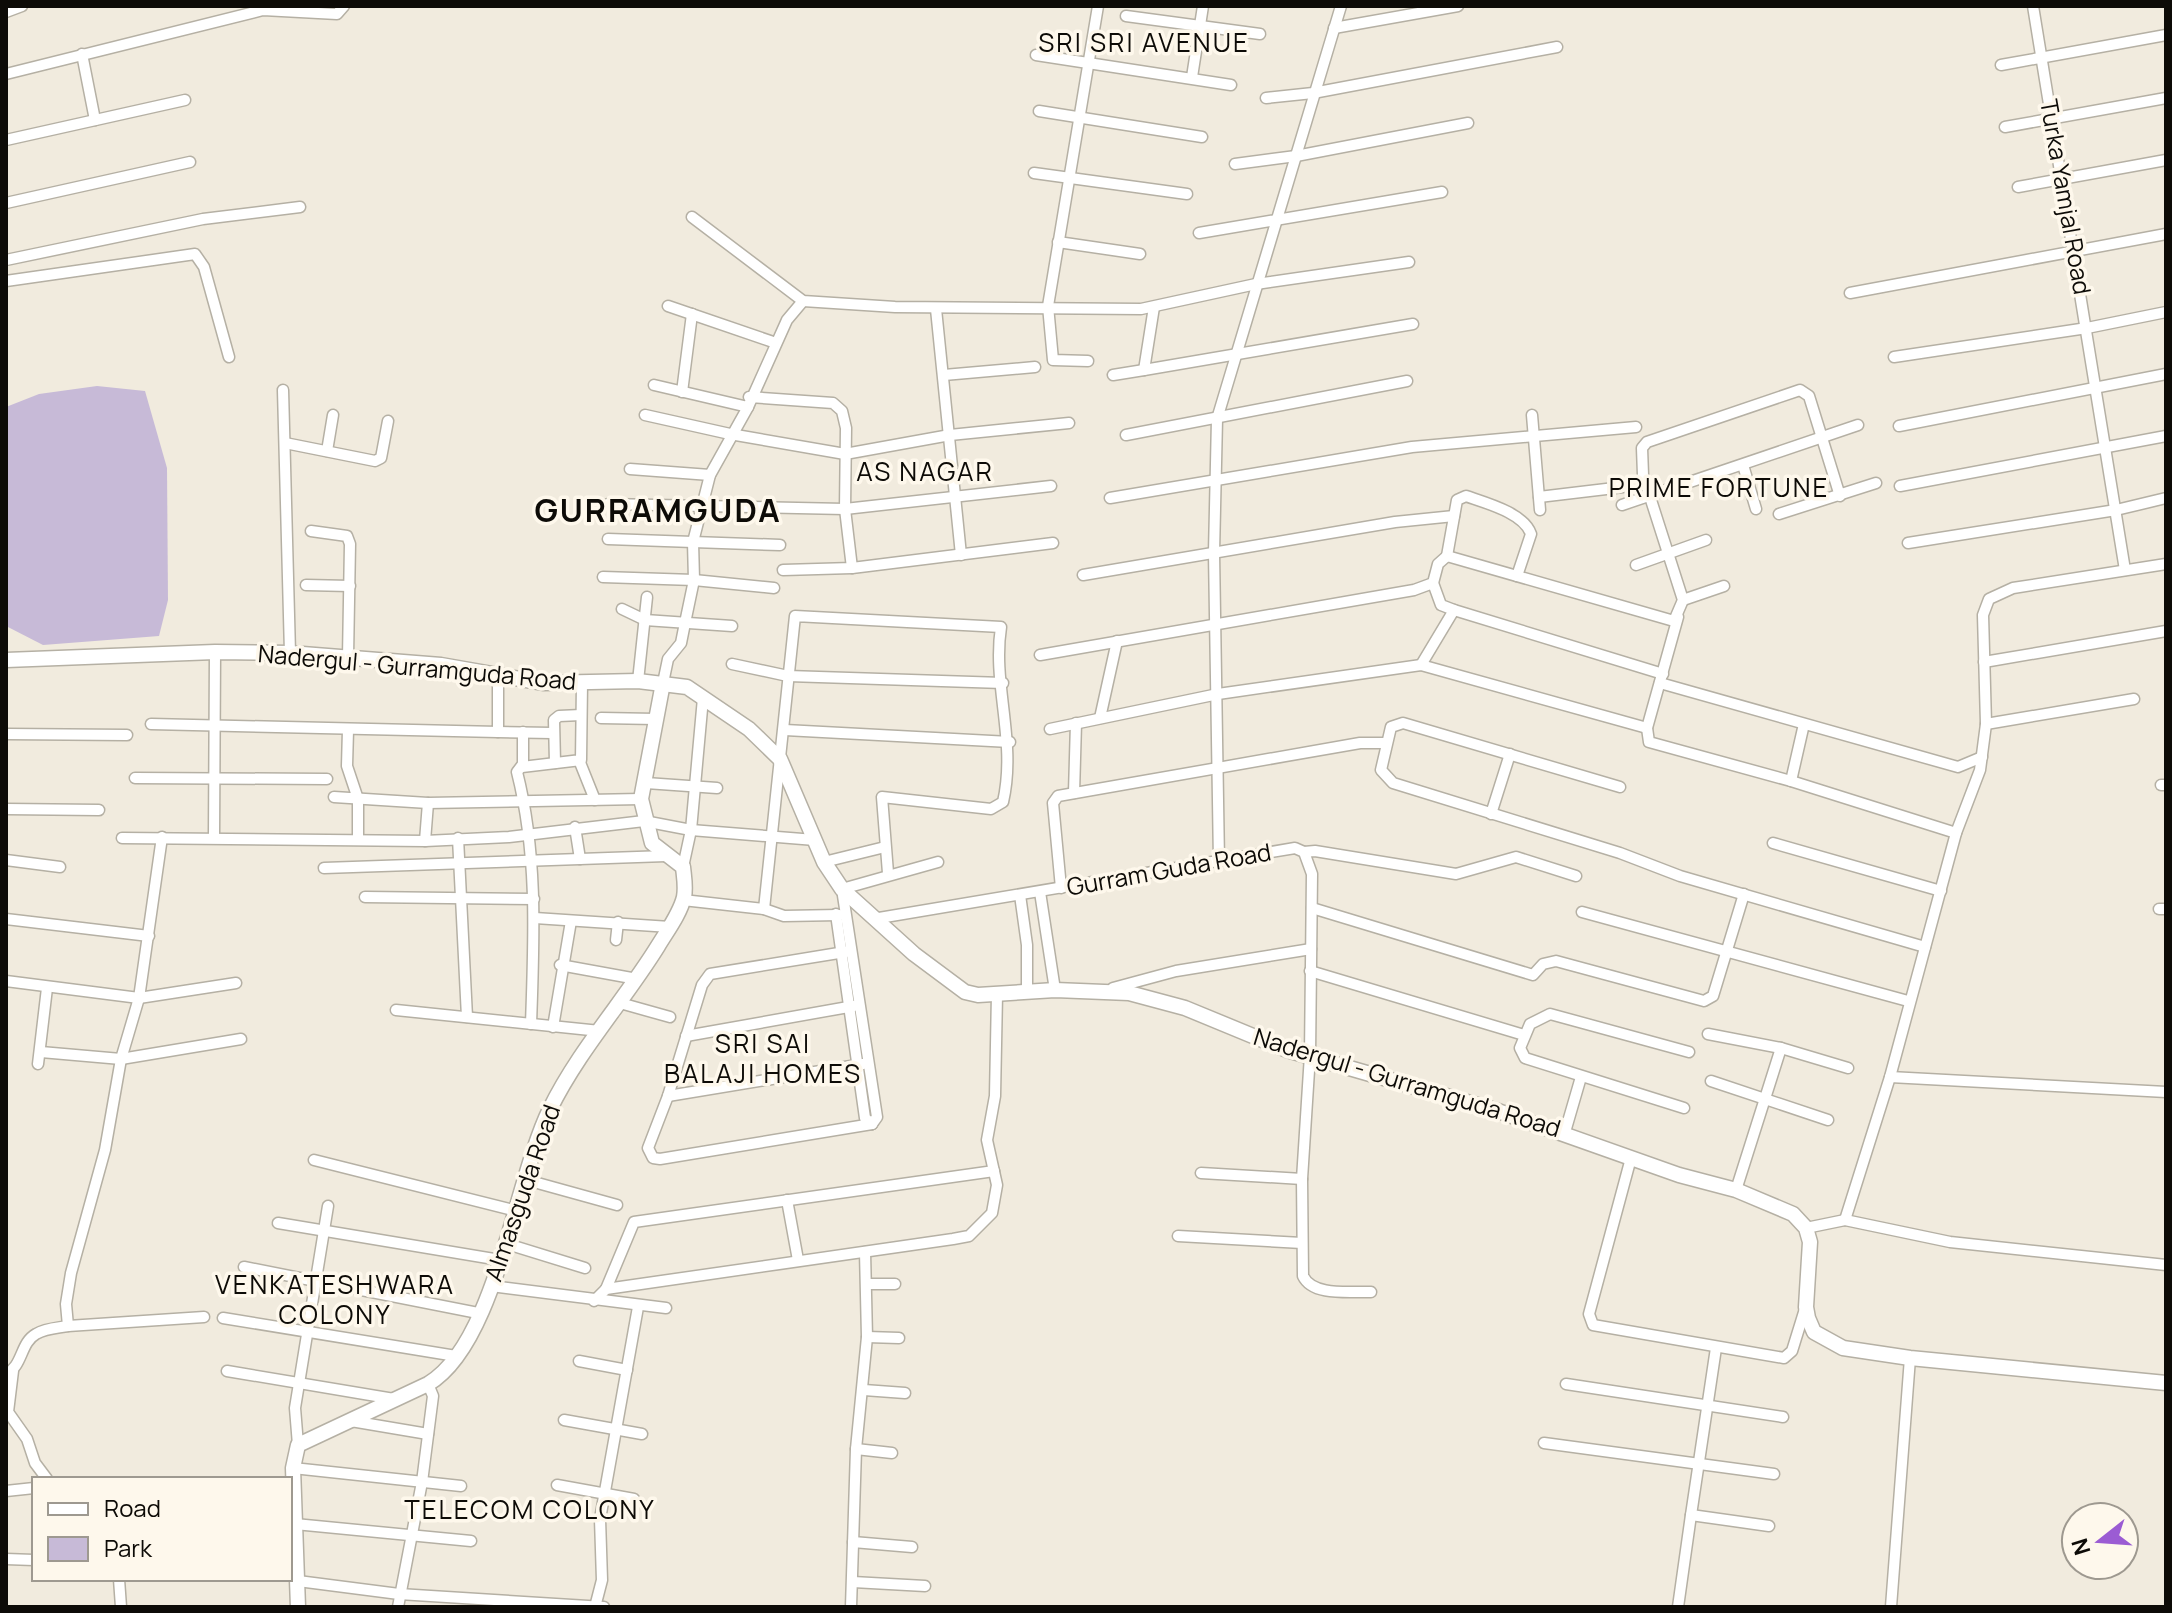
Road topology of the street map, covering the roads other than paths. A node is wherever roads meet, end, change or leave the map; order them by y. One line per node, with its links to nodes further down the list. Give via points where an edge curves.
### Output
1 (22, 6): 9 (street)
2 (344, 6): 8 (street, via 337,14)
3 (1098, 6): 19 (street)
4 (1203, 6): 11 (street)
5 (1341, 6): 12 (street)
6 (1458, 6): 12 (street)
7 (2033, 6): 18 (street, Turka Yamjal Road)
8 (263, 8): 16 (street)
9 (6, 12)
10 (1126, 16): 11 (street)
11 (1200, 26): 13 (street); 22 (street)
12 (1334, 28): 24 (street)
13 (1260, 34)
14 (2166, 35): 18 (street)
15 (1557, 47): 24 (street)
16 (82, 54): 21 (street); 31 (street)
17 (1036, 55): 19 (street)
18 (2042, 56): 20 (street); 30 (street, Turka Yamjal Road)
19 (1089, 64): 22 (street); 29 (street)
20 (2001, 65)
21 (6, 74)
22 (1192, 77): 23 (street)
23 (1231, 85)
24 (1313, 93): 25 (street); 36 (street)
25 (1266, 98)
26 (2166, 98): 30 (street)
27 (185, 100): 31 (street)
28 (1039, 111): 29 (street)
29 (1081, 115): 34 (street); 41 (street)
30 (2052, 118): 33 (street); 42 (street, Turka Yamjal Road)
31 (95, 120): 35 (street)
32 (1468, 123): 36 (street)
33 (2005, 127)
34 (1202, 137)
35 (6, 140)
36 (1296, 156): 39 (street); 49 (street)
37 (2166, 160): 42 (street)
38 (190, 162): 46 (street)
39 (1235, 164)
40 (1034, 173): 41 (street)
41 (1070, 175): 45 (street); 52 (street)
42 (2062, 179): 43 (street); 53 (street, Turka Yamjal Road)
43 (2018, 187)
44 (1442, 192): 49 (street)
45 (1187, 194)
46 (6, 203)
47 (300, 207): 55 (street, via 203,219)
48 (692, 217): 60 (street)
49 (1279, 219): 50 (street); 58 (street)
50 (1199, 233)
51 (2166, 234): 53 (street)
52 (1058, 242): 54 (street); 62 (street)
53 (2074, 252): 59 (street); 68 (street, Turka Yamjal Road)
54 (1140, 254)
55 (6, 260)
56 (1409, 262): 58 (street)
57 (6, 281): 71 (street, via 195,254 204,267)
58 (1256, 284): 63 (street); 70 (street)
59 (1850, 293)
60 (803, 301): 64 (street); 69 (street)
61 (668, 306): 66 (street)
62 (1048, 306): 63 (street); 64 (street); 73 (street, via 1053,360)
63 (1154, 307): 75 (street)
64 (936, 309): 77 (street)
65 (2166, 312): 68 (street)
66 (692, 314): 69 (street); 83 (street)
67 (1413, 324): 70 (street)
68 (2087, 328): 72 (street); 81 (street, Turka Yamjal Road)
69 (776, 343): 84 (street)
70 (1235, 354): 75 (street); 88 (street)
71 (229, 357)
72 (1894, 357)
73 (1088, 361)
74 (1035, 367): 77 (street)
75 (1144, 370): 78 (street)
76 (2166, 374): 81 (street)
77 (944, 375): 95 (street)
78 (1113, 375)
79 (1407, 381): 88 (street)
80 (654, 385): 83 (street)
81 (2097, 389): 92 (street); 101 (street, Turka Yamjal Road)
82 (283, 390): 100 (street)
83 (682, 392): 84 (street)
84 (748, 402): 94 (street); 103 (street, via 833,403 842,411)
85 (333, 415): 102 (street)
86 (645, 415): 94 (street)
87 (1532, 415): 97 (street)
88 (1217, 419): 96 (street); 107 (street)
89 (388, 421): 102 (street, via 381,458 375,461)
90 (1069, 423): 95 (street)
91 (1858, 425): 99 (street)
92 (1899, 426)
93 (1636, 427): 97 (street)
94 (730, 434): 103 (street); 106 (street)
95 (950, 435): 103 (street); 112 (street)
96 (1126, 435)
97 (1534, 436): 107 (street, via 1412,447); 114 (street)
98 (2166, 436): 101 (street)
99 (1822, 437): 104 (street); 113 (street); 115 (street, via 1809,396 1800,390 1647,442 1642,457)
100 (285, 443): 102 (street); 164 (street)
101 (2107, 448): 110 (street); 124 (street, Turka Yamjal Road)
102 (327, 451)
103 (845, 454): 121 (street)
104 (1743, 465): 115 (street); 122 (street)
105 (630, 469): 106 (street)
106 (710, 475): 120 (street)
107 (1214, 480): 116 (street); 134 (street)
108 (1876, 483): 113 (street)
109 (1051, 486): 112 (street)
110 (1900, 486)
111 (1623, 487): 114 (street)
112 (957, 495): 121 (street); 136 (street)
113 (1840, 496): 125 (street)
114 (1539, 497): 123 (street)
115 (1649, 497): 119 (street); 135 (street)
116 (1110, 498)
117 (2166, 498): 124 (street)
118 (608, 504): 120 (street)
119 (1622, 505)
120 (700, 506): 121 (street); 130 (street)
121 (845, 509): 140 (street)
122 (1756, 509)
123 (1540, 510)
124 (2116, 510): 132 (street); 142 (street, Turka Yamjal Road)
125 (1779, 514)
126 (1454, 516): 134 (street); 137 (street); 144 (street, via 1457,500 1466,496 1527,525 1531,534)
127 (311, 531): 149 (street, via 347,536)
128 (608, 539): 130 (street)
129 (1706, 540): 135 (street)
130 (693, 542): 133 (street); 146 (street)
131 (1053, 543): 136 (street)
132 (1908, 543)
133 (780, 545)
134 (1214, 553): 143 (street); 159 (street)
135 (1669, 553): 139 (street); 153 (street)
136 (961, 555): 140 (street)
137 (1447, 556): 144 (street); 147 (street, via 1438,564)
138 (2166, 564): 142 (street)
139 (1636, 565)
140 (852, 568): 141 (street)
141 (783, 570)
142 (2125, 570): 168 (street, via 1994,594 1983,615)
143 (1083, 575)
144 (1517, 576): 156 (street, via 1672,621)
145 (603, 577): 146 (street)
146 (694, 580): 151 (street); 158 (street)
147 (1433, 583): 155 (street, via 1441,605); 159 (street)
148 (306, 585): 149 (street)
149 (350, 586): 166 (street)
150 (1724, 586): 153 (street)
151 (774, 588)
152 (647, 597): 157 (street)
153 (1683, 600): 156 (street)
154 (622, 609): 157 (street)
155 (1454, 610): 170 (street); 173 (street)
156 (1678, 617): 173 (street)
157 (645, 620): 158 (street); 174 (street)
158 (685, 623): 160 (street); 176 (street)
159 (1216, 623): 162 (street); 178 (street)
160 (732, 626)
161 (2166, 631): 168 (street)
162 (1117, 641): 165 (street); 183 (street)
163 (215, 652): 164 (main road, Nadergul - Gurramguda Road); 167 (main road, Nadergul - Gurramguda Road); 189 (street)
164 (290, 653): 166 (main road, Nadergul - Gurramguda Road)
165 (1040, 655)
166 (348, 657): 172 (main road, Nadergul - Gurramguda Road, via 441,665)
167 (6, 660)
168 (1984, 662): 188 (street)
169 (732, 664): 171 (street)
170 (1421, 665): 178 (street); 190 (street)
171 (788, 676): 177 (street); 177 (street, via 795,616 1001,627); 193 (street)
172 (498, 677): 175 (main road, Nadergul - Gurramguda Road); 194 (street)
173 (1661, 678): 187 (street); 190 (street)
174 (638, 681): 175 (main road, Nadergul - Gurramguda Road); 176 (main road, Nadergul - Gurramguda Road)
175 (582, 683): 181 (street)
176 (663, 683): 179 (main road, Nadergul - Gurramguda Road, via 687,687); 184 (main road)
177 (1003, 683): 199 (street)
178 (1218, 694): 183 (street); 207 (street)
179 (703, 698): 203 (main road, Nadergul - Gurramguda Road, via 749,729); 213 (street)
180 (2134, 699): 188 (street)
181 (581, 715): 196 (street, via 559,716); 204 (street)
182 (601, 718): 184 (street)
183 (1100, 718): 185 (street)
184 (656, 719): 212 (main road)
185 (1076, 723): 191 (street); 216 (street)
186 (151, 724): 189 (street)
187 (1804, 724): 202 (street, via 1958,767); 211 (street)
188 (1986, 724): 202 (street)
189 (215, 726): 192 (street); 209 (street)
190 (1647, 728): 211 (street, via 1649,742 1658,747)
191 (1050, 729)
192 (348, 730): 194 (street); 218 (street, via 347,766)
193 (785, 730): 199 (street); 203 (street)
194 (498, 732): 195 (street)
195 (523, 732): 196 (street); 206 (street)
196 (552, 733): 205 (street)
197 (6, 734): 198 (street)
198 (127, 735)
199 (1010, 742): 241 (street, via 1000,807 882,797)
200 (1385, 743): 201 (street, via 1391,727 1403,723); 207 (street); 225 (street, via 1381,770 1387,780)
201 (1510, 754): 214 (street); 225 (street)
202 (1982, 757): 229 (street)
203 (780, 759): 235 (street); 237 (main road, Nadergul - Gurramguda Road)
204 (579, 760): 205 (street); 221 (street)
205 (555, 763): 206 (street)
206 (522, 767): 219 (street, via 517,772)
207 (1218, 767): 216 (street); 250 (street)
208 (135, 778): 209 (street)
209 (215, 778): 210 (street); 232 (street)
210 (327, 779)
211 (1791, 781): 229 (street)
212 (646, 783): 213 (street); 220 (main road)
213 (695, 787): 215 (street); 228 (street)
214 (1620, 787)
215 (717, 788)
216 (1074, 793): 257 (street, via 1058,796 1053,803)
217 (334, 797): 218 (street)
218 (358, 799): 222 (street); 236 (street)
219 (524, 799): 221 (street); 222 (street); 230 (street)
220 (641, 799): 221 (street); 226 (main road)
221 (595, 800)
222 (428, 803): 238 (street)
223 (6, 809): 224 (street)
224 (99, 810)
225 (1491, 814): 261 (street)
226 (644, 821): 227 (street); 228 (street); 239 (main road)
227 (575, 827): 230 (street); 245 (street)
228 (691, 830): 235 (street); 253 (street)
229 (1956, 833): 259 (street)
230 (530, 834): 234 (street); 247 (street)
231 (162, 837): 232 (street); 233 (street); 277 (street)
232 (214, 837): 236 (street)
233 (122, 838)
234 (458, 838): 238 (street); 251 (street)
235 (770, 838): 237 (street); 268 (street)
236 (358, 839): 238 (street)
237 (815, 840): 248 (main road, Nadergul - Gurramguda Road)
238 (425, 841)
239 (652, 843): 243 (main road); 244 (street)
240 (1773, 843): 259 (street)
241 (885, 847): 248 (street); 255 (street)
242 (1304, 852): 250 (street, Gurram Guda Road, via 1295,848); 256 (street, via 1456,874 1516,857); 267 (street, Gurram Guda Road, via 1312,874)
243 (666, 856): 244 (street); 253 (main road)
244 (640, 858): 245 (street)
245 (580, 859): 247 (street)
246 (6, 860): 252 (street)
247 (531, 862): 251 (street); 265 (street)
248 (824, 862): 258 (main road, Nadergul - Gurramguda Road)
249 (938, 862): 255 (street)
250 (1219, 862): 257 (street, Gurram Guda Road)
251 (462, 865): 254 (street); 264 (street)
252 (60, 867)
253 (683, 867): 266 (main road, Almasguda Road)
254 (324, 868)
255 (888, 873): 258 (street)
256 (1576, 876)
257 (1061, 888): 260 (street, Gurram Guda Road)
258 (842, 889): 270 (street); 272 (main road, Nadergul - Gurramguda Road)
259 (1941, 891): 279 (street)
260 (1040, 892): 262 (street, Gurram Guda Road); 289 (street)
261 (1744, 894): 279 (street); 282 (street)
262 (1020, 895): 272 (street, Gurram Guda Road); 290 (street)
263 (365, 897): 264 (street)
264 (461, 897): 265 (street); 298 (street)
265 (534, 899): 271 (street)
266 (683, 900): 268 (street); 276 (main road, Almasguda Road)
267 (1312, 908): 280 (street, Gurram Guda Road); 282 (street, via 1533,975 1543,964 1556,961 1698,1001 1713,996)
268 (764, 909): 270 (street, via 784,916)
269 (1582, 912): 282 (street)
270 (840, 915): 281 (street)
271 (535, 918): 274 (street); 300 (street)
272 (879, 918): 292 (main road, Nadergul - Gurramguda Road, via 951,984 965,992)
273 (6, 919): 277 (street)
274 (571, 921): 275 (street); 283 (street)
275 (618, 922): 276 (street); 278 (street)
276 (670, 927): 285 (main road, Almasguda Road)
277 (149, 936): 293 (street)
278 (616, 940)
279 (1925, 947): 294 (street)
280 (1311, 949): 284 (street, Gurram Guda Road); 291 (street, via 1176,971)
281 (846, 951): 296 (street); 305 (street, via 710,974)
282 (1726, 951): 294 (street)
283 (560, 965): 285 (street); 301 (street)
284 (1310, 971): 304 (street); 310 (street, Gurram Guda Road)
285 (637, 979): 295 (main road, Almasguda Road)
286 (6, 981): 288 (street)
287 (236, 983): 293 (street)
288 (47, 988): 293 (street); 308 (street)
289 (1055, 990): 290 (main road, Nadergul - Gurramguda Road); 291 (main road, Nadergul - Gurramguda Road)
290 (1027, 991): 292 (main road, Nadergul - Gurramguda Road)
291 (1099, 993): 310 (main road, Nadergul - Gurramguda Road, via 1129,993 1185,1008)
292 (997, 994): 326 (street, via 995,1096 987,1140)
293 (139, 998): 311 (street)
294 (1908, 1001): 316 (street)
295 (620, 1003): 299 (street); 302 (main road, Almasguda Road)
296 (855, 1006): 305 (street); 313 (street)
297 (396, 1010): 298 (street)
298 (467, 1017): 300 (street)
299 (670, 1017)
300 (531, 1024): 301 (street)
301 (553, 1027): 302 (street)
302 (600, 1031): 328 (main road, Almasguda Road, via 560,1091)
303 (1708, 1034): 307 (street)
304 (1524, 1035): 309 (street, via 1536,1020 1558,1014); 315 (street, via 1520,1048 1525,1058)
305 (686, 1036): 319 (street)
306 (241, 1039): 311 (street)
307 (1781, 1048): 314 (street); 320 (street)
308 (41, 1052): 311 (street); 312 (street)
309 (1689, 1052)
310 (1310, 1055): 323 (main road, Nadergul - Gurramguda Road); 329 (street, Gurram Guda Road)
311 (121, 1059): 361 (street, via 105,1150 71,1273)
312 (38, 1064)
313 (863, 1064): 319 (street); 319 (street, via 877,1117 872,1124 653,1158 649,1139)
314 (1848, 1068)
315 (1581, 1077): 321 (street); 323 (street)
316 (1890, 1077): 318 (street); 335 (street)
317 (1711, 1081): 320 (street)
318 (2166, 1092)
319 (668, 1096)
320 (1762, 1101): 322 (street); 330 (street)
321 (1684, 1108)
322 (1828, 1120)
323 (1565, 1132): 324 (main road, Nadergul - Gurramguda Road)
324 (1631, 1158): 330 (main road, Nadergul - Gurramguda Road); 365 (street, via 1590,1322)
325 (314, 1160): 334 (street)
326 (994, 1171): 331 (street); 342 (street, via 992,1213 969,1236)
327 (1201, 1173): 329 (street)
328 (523, 1179): 332 (street); 334 (main road, Almasguda Road)
329 (1302, 1179): 341 (street, Gurram Guda Road)
330 (1736, 1190): 337 (main road, Nadergul - Gurramguda Road, via 1793,1214)
331 (787, 1200): 344 (street); 352 (street, via 634,1222)
332 (617, 1205)
333 (328, 1206): 338 (street)
334 (513, 1210): 340 (main road, Almasguda Road)
335 (1845, 1220): 337 (street); 345 (street, via 1950,1242)
336 (278, 1223): 338 (street)
337 (1806, 1228): 356 (main road)
338 (324, 1229): 343 (street); 348 (street)
339 (1178, 1236): 341 (street)
340 (504, 1243): 343 (main road, Almasguda Road); 347 (street)
341 (1302, 1243): 353 (street, Gurram Guda Road, via 1307,1284)
342 (865, 1252): 344 (street); 349 (street)
343 (500, 1260): 351 (main road, Almasguda Road)
344 (798, 1260): 352 (street)
345 (2166, 1265)
346 (244, 1267): 348 (street)
347 (585, 1268)
348 (316, 1281): 358 (street); 362 (street)
349 (867, 1284): 350 (street); 363 (street)
350 (895, 1284)
351 (491, 1286): 354 (street); 358 (main road, Almasguda Road)
352 (606, 1289): 354 (street)
353 (1371, 1292)
354 (594, 1301): 355 (street)
355 (638, 1307): 357 (street); 369 (street)
356 (1806, 1307): 365 (street, via 1788,1357); 367 (main road, via 1814,1332 1824,1341)
357 (666, 1308)
358 (478, 1313): 366 (main road, Almasguda Road)
359 (204, 1317): 361 (street)
360 (223, 1318): 362 (street)
361 (68, 1326): 371 (street, via 29,1339)
362 (308, 1335): 366 (street); 375 (street)
363 (867, 1337): 364 (street); 376 (street)
364 (899, 1338)
365 (1716, 1348): 379 (street)
366 (456, 1356): 373 (main road, Almasguda Road)
367 (1910, 1358): 372 (main road); 423 (street)
368 (579, 1361): 369 (street)
369 (627, 1370): 383 (street)
370 (227, 1371): 375 (street)
371 (9, 1372): 393 (street, via 8,1412)
372 (2166, 1383)
373 (428, 1384): 378 (main road, Almasguda Road); 384 (street, via 433,1396)
374 (1566, 1384): 379 (street)
375 (300, 1386): 378 (street); 387 (street, via 294,1424)
376 (864, 1390): 377 (street); 388 (street)
377 (905, 1393)
378 (396, 1400): 381 (main road, Almasguda Road)
379 (1707, 1407): 380 (street); 390 (street)
380 (1783, 1417)
381 (350, 1420): 384 (street); 387 (main road, Almasguda Road)
382 (564, 1420): 383 (street)
383 (616, 1430): 385 (street); 399 (street)
384 (428, 1434): 394 (street)
385 (642, 1434)
386 (1544, 1443): 390 (street)
387 (298, 1445): 391 (main road)
388 (856, 1449): 389 (street); 407 (street)
389 (892, 1453)
390 (1697, 1466): 392 (street); 402 (street)
391 (293, 1468): 394 (street); 401 (main road)
392 (1774, 1474)
393 (46, 1477)
394 (422, 1482): 396 (street); 405 (street)
395 (557, 1485): 399 (street)
396 (461, 1486)
397 (32, 1488): 398 (street)
398 (6, 1491)
399 (605, 1494): 400 (street); 416 (street)
400 (634, 1499)
401 (292, 1502): 403 (main road)
402 (1691, 1515): 404 (street); 422 (street)
403 (295, 1524): 405 (street); 411 (main road)
404 (1769, 1526)
405 (411, 1537): 406 (street); 415 (street)
406 (471, 1541)
407 (853, 1542): 408 (street); 413 (street)
408 (912, 1547)
409 (6, 1559): 410 (street)
410 (32, 1560)
411 (295, 1573): 415 (street); 418 (main road)
412 (119, 1581): 417 (street)
413 (853, 1582): 414 (street); 421 (street)
414 (925, 1586)
415 (399, 1594): 416 (street); 419 (street)
416 (596, 1606): 420 (street)
417 (121, 1607)
418 (298, 1607)
419 (398, 1607)
420 (604, 1607)
421 (851, 1607)
422 (1678, 1607)
423 (1891, 1607)

